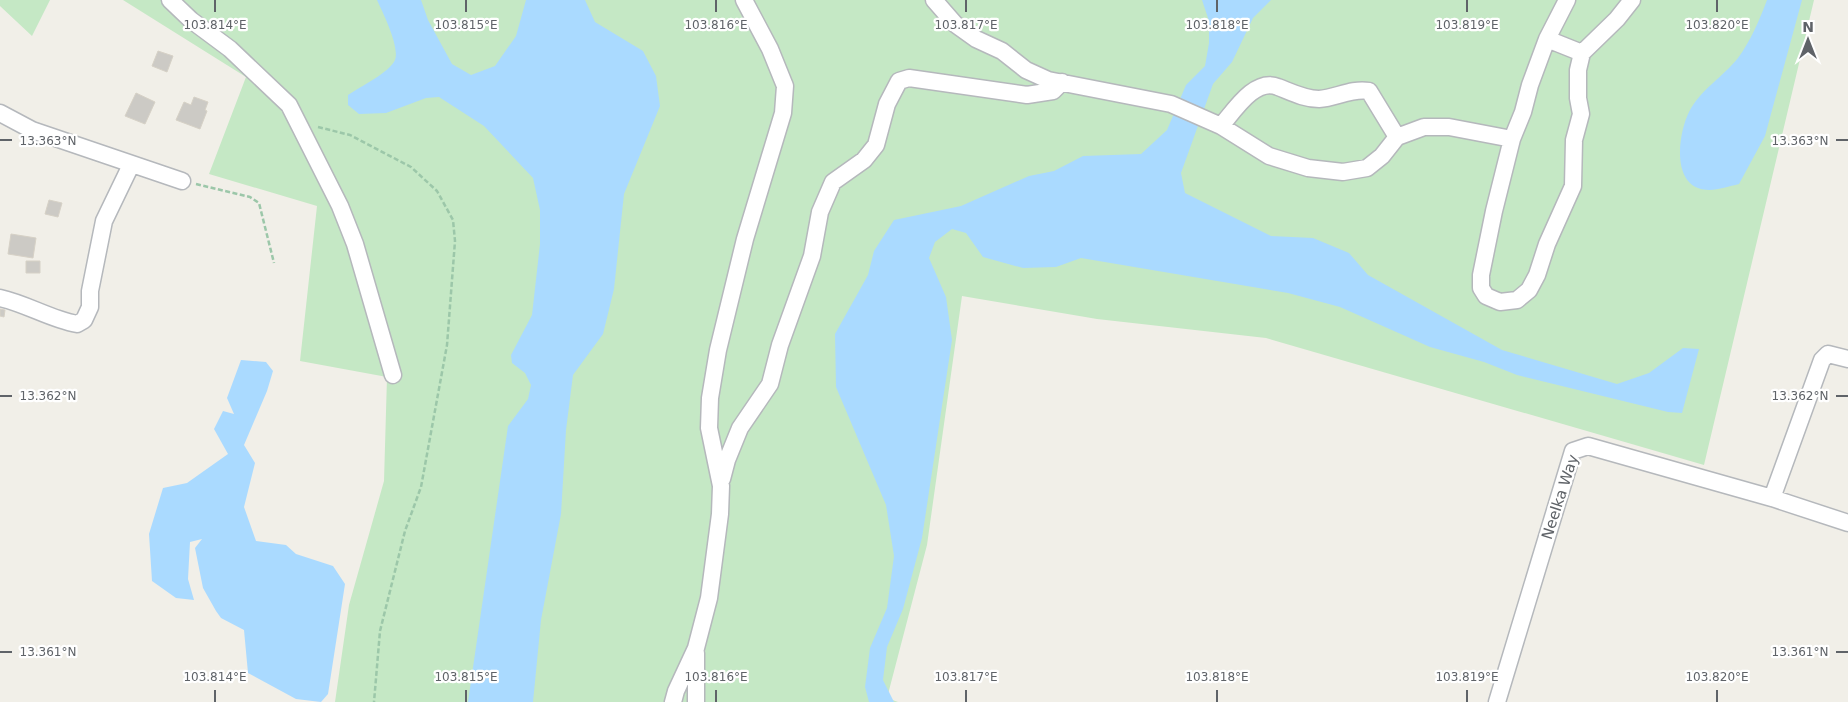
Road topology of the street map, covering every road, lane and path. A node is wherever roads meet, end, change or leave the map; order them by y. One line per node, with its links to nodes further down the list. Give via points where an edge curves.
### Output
1 (170, 0): 18 (street, via 230,49 290,105 340,206 355,244)
2 (744, 0): 19 (street, via 785,86 783,113 744,239 718,350 709,428)
3 (934, 0): 8 (street, via 955,24 976,39 1002,51 1026,70 1048,80)
4 (1567, 0): 6 (street)
5 (1632, 0): 7 (street)
6 (1546, 39): 7 (street); 12 (street)
7 (1582, 53): 12 (street, via 1578,70 1581,114 1574,140 1573,186 1529,290 1518,300 1500,302 1486,296 1481,288 1481,275)
8 (1062, 82): 10 (street, via 1171,104); 19 (street, via 1053,91 1027,95 909,78 899,81 887,104 876,145 864,160 833,182 820,212 812,256 780,345 770,384 740,428 726,460)
9 (0, 113): 13 (street, via 32,130)
10 (1215, 123): 11 (street, via 1269,156 1308,168 1343,172 1367,168); 11 (street, via 1261,86 1275,85 1297,95 1319,99 1360,90 1369,91)
11 (1397, 137): 12 (street, via 1424,127 1449,127)
12 (1512, 139)
13 (131, 165): 14 (street); 16 (street, via 104,220 90,291 90,308 84,320 77,324 66,322)
14 (182, 181): 15 (path, via 250,197 259,203)
15 (274, 263)
16 (0, 298)
17 (1848, 359): 20 (street, via 1828,354 1822,360)
18 (393, 375)
19 (721, 486): 22 (street, via 709,598)
20 (1772, 498): 21 (street, Neelka Way); 25 (street, Neelka Way, via 1588,446 1573,451)
21 (1848, 523)
22 (696, 648): 23 (street); 24 (street)
23 (673, 702)
24 (696, 702)
25 (1497, 702)

